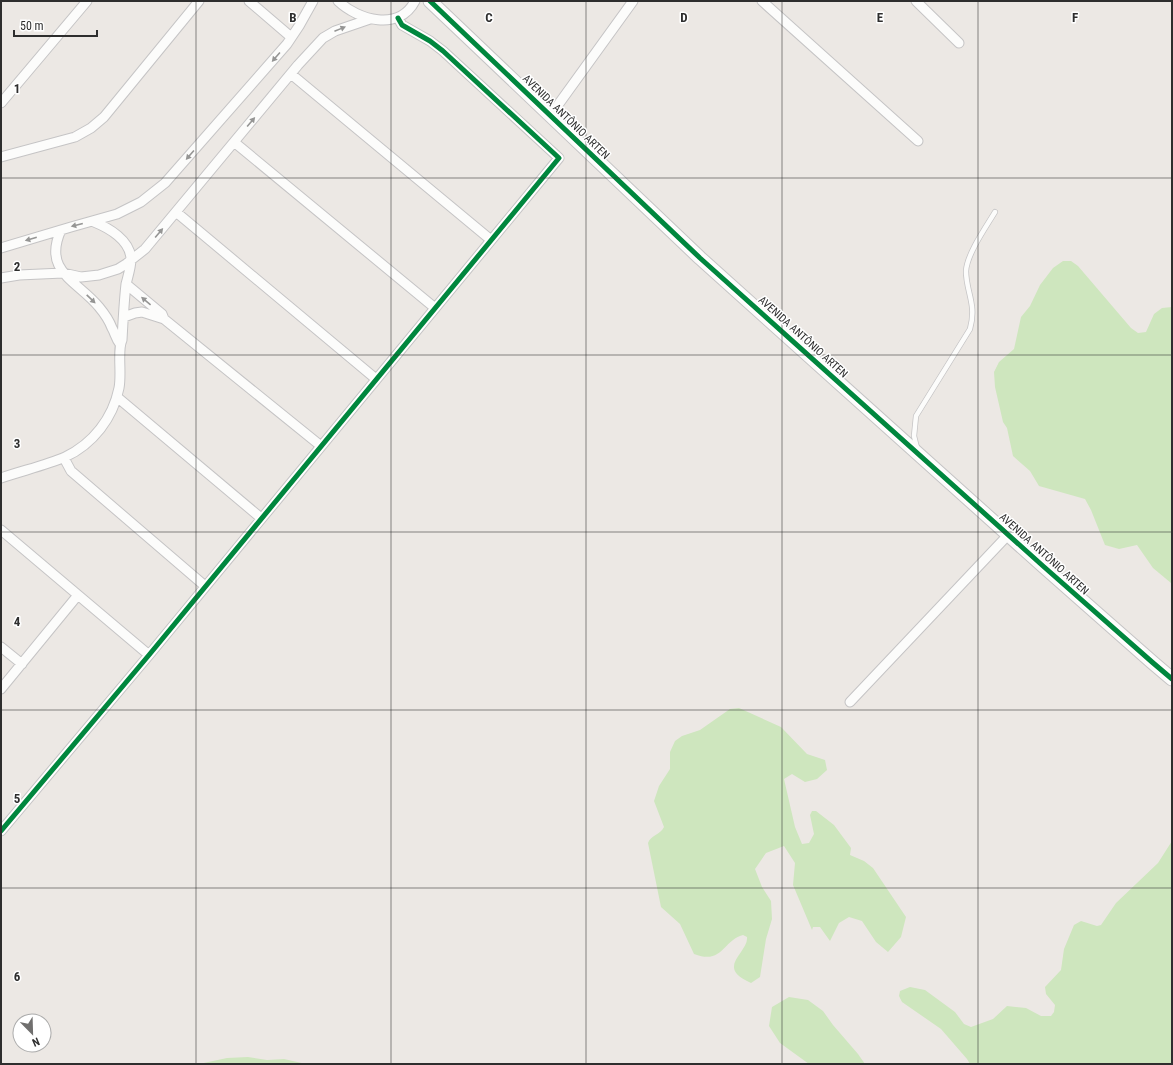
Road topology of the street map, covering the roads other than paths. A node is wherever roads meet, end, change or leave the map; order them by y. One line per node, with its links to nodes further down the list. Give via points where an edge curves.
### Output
1 (87, 1): 16 (street)
2 (199, 1): 20 (street, via 104,117 91,128 75,137)
3 (249, 1): 13 (street)
4 (313, 1): 13 (street)
5 (338, 1): 12 (street, via 353,13)
6 (415, 1): 11 (street, via 407,12)
7 (430, 1): 17 (street, AVENIDA ANTÔNIO ARTEN)
8 (633, 1): 17 (street)
9 (762, 1): 18 (street)
10 (916, 1): 14 (street)
11 (398, 18): 12 (street); 25 (street, via 402,25 443,51 559,158)
12 (370, 19): 15 (street, one-way to 12, via 323,38)
13 (292, 37): 23 (street, one-way to 23, via 165,184 128,209)
14 (959, 43)
15 (291, 74): 19 (street, one-way to 15); 25 (street)
16 (1, 103)
17 (550, 116): 38 (street, AVENIDA ANTÔNIO ARTEN, via 700,258)
18 (918, 141)
19 (234, 142): 21 (street); 31 (street)
20 (2, 155)
21 (176, 212): 27 (street, one-way to 21, via 145,249); 35 (street)
22 (995, 212): 38 (lane, via 971,254 966,271 973,314 970,329 916,416 914,436)
23 (94, 222): 24 (street, one-way to 24); 27 (street, via 121,238 129,250)
24 (61, 230): 26 (street, one-way to 26); 28 (street, via 55,251)
25 (491, 240): 31 (street)
26 (1, 248)
27 (131, 260): 28 (street, via 118,269 99,276); 30 (street)
28 (63, 273): 29 (street); 34 (street, one-way to 34, via 94,301 110,323)
29 (1, 278)
30 (126, 284): 32 (street); 33 (street, one-way to 30, via 162,314)
31 (435, 308): 35 (street)
32 (124, 317): 33 (street, via 142,312); 34 (street)
33 (164, 319): 37 (street)
34 (120, 344): 36 (street, via 121,374)
35 (376, 379): 37 (street)
36 (117, 397): 39 (street, via 97,433); 41 (street)
37 (321, 446): 41 (street)
38 (919, 455): 43 (street, AVENIDA ANTÔNIO ARTEN)
39 (64, 458): 40 (street); 44 (street, via 71,470)
40 (1, 478)
41 (261, 518): 44 (street)
42 (1, 530): 45 (street)
43 (1008, 535): 49 (street, AVENIDA ANTÔNIO ARTEN); 51 (street)
44 (205, 586): 47 (street)
45 (78, 595): 47 (street); 48 (street)
46 (1, 647): 48 (street)
47 (149, 655): 52 (street)
48 (22, 664): 50 (street)
49 (1172, 679)
50 (1, 689)
51 (850, 702)
52 (1, 831)

